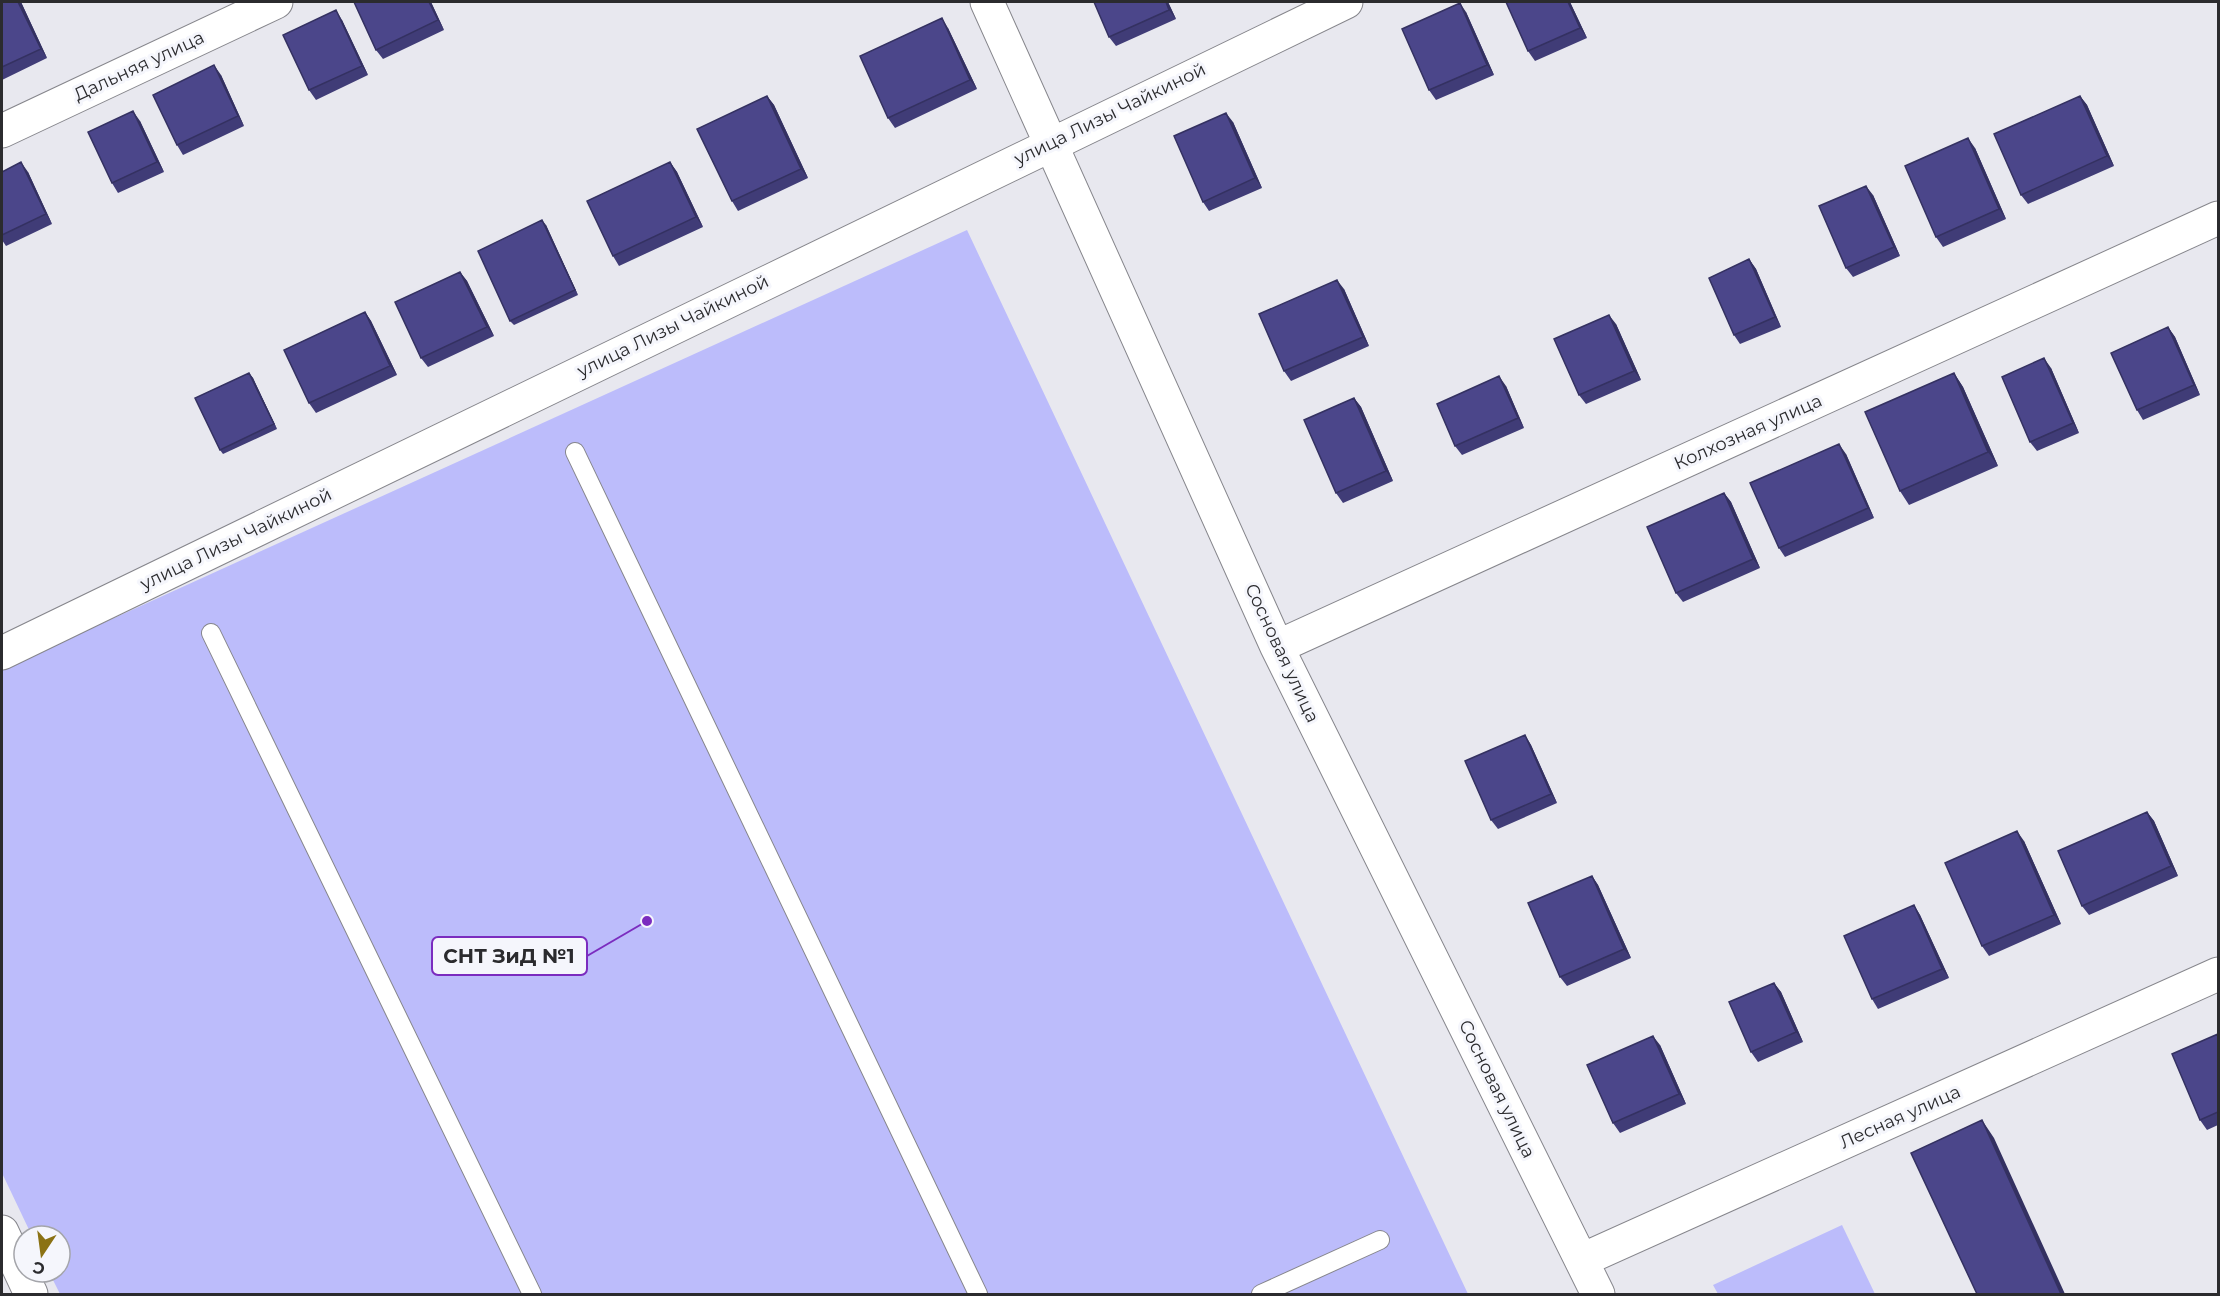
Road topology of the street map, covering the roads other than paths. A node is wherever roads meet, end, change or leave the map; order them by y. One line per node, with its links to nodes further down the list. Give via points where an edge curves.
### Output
1 (276, 2): 4 (street, Дальняя улица)
2 (987, 2): 5 (street, Сосновая улица)
3 (1346, 2): 5 (street, улица Лизы Чайкиной)
4 (2, 131)
5 (1052, 142): 9 (street, Сосновая улица); 10 (street, улица Лизы Чайкиной)
6 (2218, 218): 9 (street, Колхозная улица)
7 (575, 452): 17 (lane)
8 (211, 633): 16 (lane)
9 (1277, 647): 14 (street, Сосновая улица)
10 (2, 653)
11 (2218, 975): 14 (street, Лесная улица)
12 (2, 1235): 15 (street)
13 (1380, 1240): 18 (lane)
14 (1582, 1260): 19 (street, Сосновая улица)
15 (31, 1294)
16 (532, 1294)
17 (978, 1294)
18 (1261, 1294)
19 (1598, 1294)

